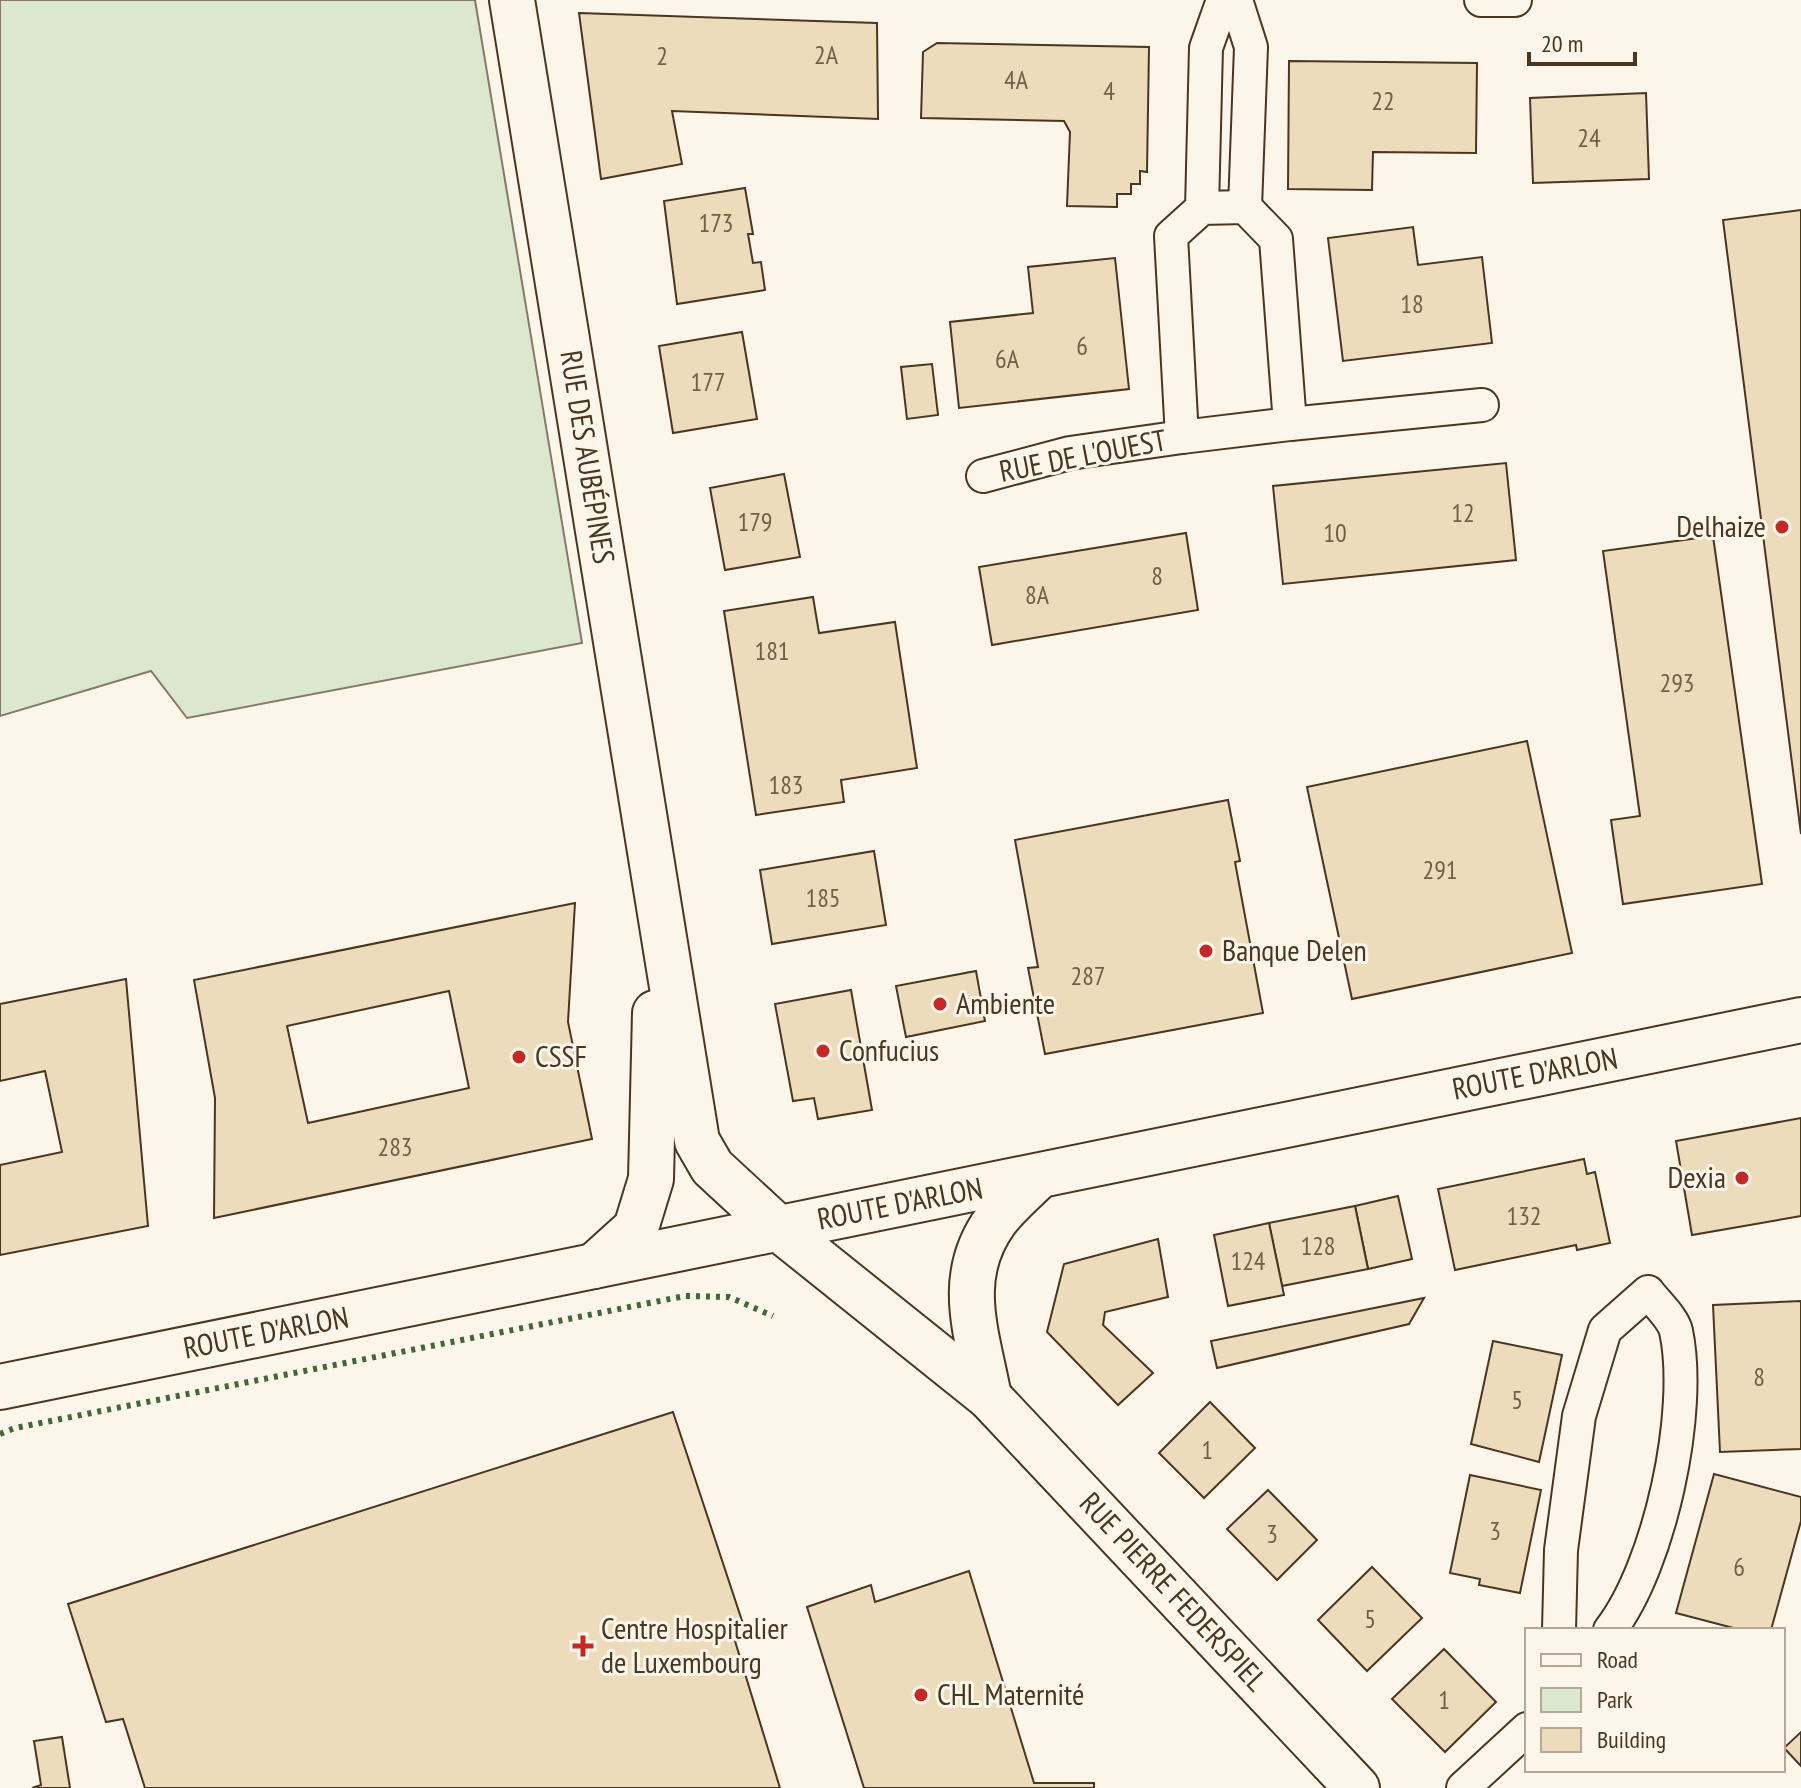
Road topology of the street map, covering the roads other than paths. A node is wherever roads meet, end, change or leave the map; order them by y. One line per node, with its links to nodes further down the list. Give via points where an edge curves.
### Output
1 (512, 0): 12 (street, RUE DES AUBÉPINES)
2 (1223, 0): 7 (street, via 1206,48)
3 (1236, 0): 6 (street, via 1251,47)
4 (1481, 0): 5 (street)
5 (1515, 0)
6 (1245, 207): 7 (street); 9 (street, via 1276,239)
7 (1202, 208): 10 (street, RUE DE L'OUEST, via 1171,236)
8 (1482, 405): 9 (street, RUE DE L'OUEST)
9 (1290, 424): 10 (street, RUE DE L'OUEST)
10 (1182, 437): 11 (street, RUE DE L'OUEST, via 1070,453)
11 (983, 476)
12 (658, 915): 15 (street, RUE DES AUBÉPINES, via 697,1141 712,1167); 16 (street, RUE DES AUBÉPINES, via 651,1179 636,1228)
13 (1801, 1020): 14 (street, ROUTE D'ARLON)
14 (1039, 1176): 15 (street, ROUTE D'ARLON); 18 (street, via 996,1220 973,1261 970,1298)
15 (778, 1228): 16 (street, ROUTE D'ARLON); 18 (street, RUE PIERRE FEDERSPIEL)
16 (594, 1266): 17 (street, ROUTE D'ARLON)
17 (0, 1387)
18 (989, 1397): 22 (street, RUE PIERRE FEDERSPIEL)
19 (1559, 1628): 20 (street, via 1561,1550 1579,1416 1605,1330 1648,1292 1676,1329 1679,1401 1672,1473 1651,1551)
20 (1611, 1628)
21 (1525, 1731): 23 (street)
22 (1357, 1788)
23 (1463, 1788)

